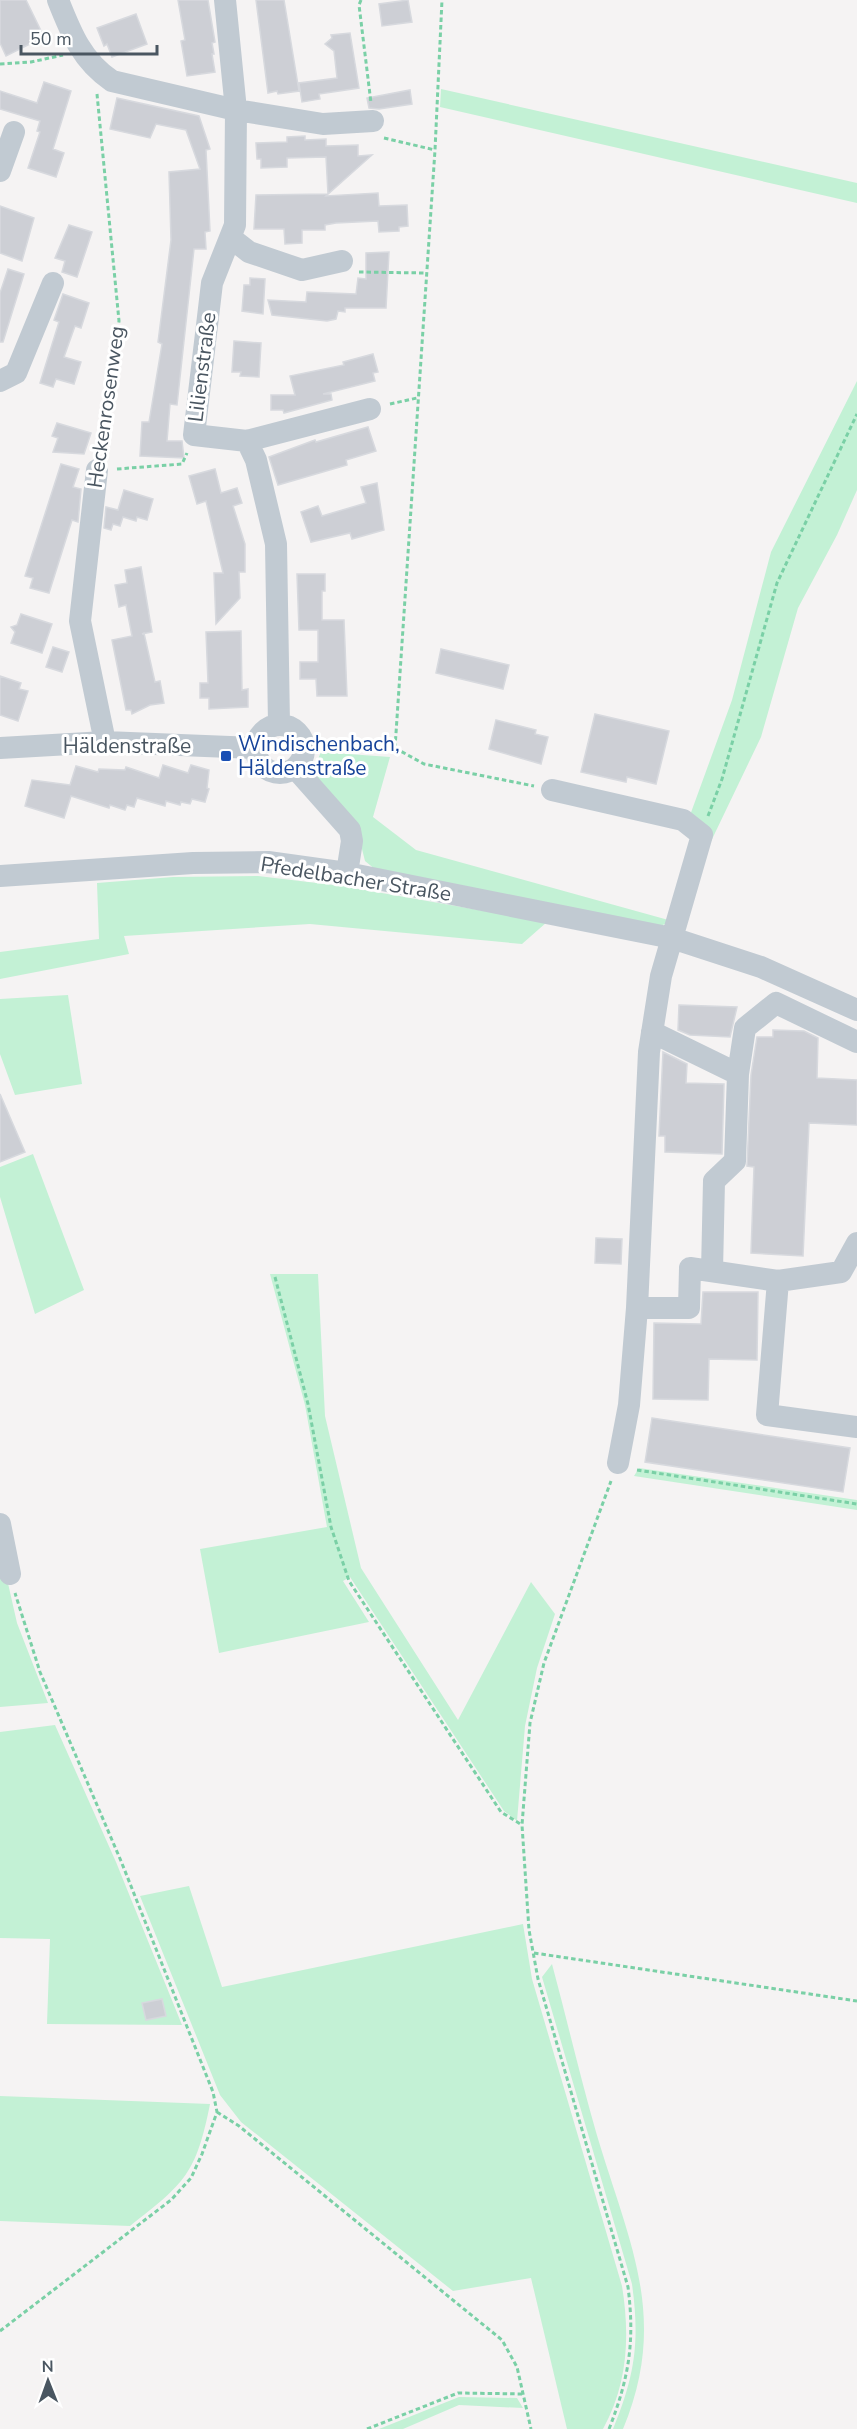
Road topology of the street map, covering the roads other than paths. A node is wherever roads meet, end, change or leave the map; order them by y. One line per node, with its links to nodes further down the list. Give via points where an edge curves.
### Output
1 (58, 0): 3 (street, via 76,44 94,69 112,81)
2 (225, 0): 3 (street, Lilienstraße)
3 (236, 110): 4 (street, via 323,124); 7 (street, Lilienstraße, via 235,225)
4 (373, 121)
5 (14, 132): 6 (street)
6 (0, 171)
7 (231, 238): 8 (street, via 249,252 302,270); 12 (street, Lilienstraße, via 212,283 194,435)
8 (342, 261)
9 (52, 283): 10 (street, via 16,372)
10 (0, 381)
11 (370, 409): 12 (street)
12 (247, 441): 14 (street, via 256,460 276,544)
13 (97, 470): 15 (street, Heckenrosenweg, via 80,621)
14 (279, 724): 17 (street, via 262,731); 18 (street, via 297,731)
15 (105, 742): 16 (street, Häldenstraße); 17 (street, Häldenstraße)
16 (0, 748)
17 (255, 748): 18 (street, via 256,757 269,771 287,772)
18 (300, 758): 20 (street, via 350,830 352,841)
19 (552, 790): 22 (street, via 683,820 702,835)
20 (346, 873): 21 (street, Pfedelbacher Straße, via 268,862 204,862); 22 (street, Pfedelbacher Straße)
21 (0, 876)
22 (672, 938): 23 (street, Pfedelbacher Straße, via 761,967); 24 (street)
23 (857, 1010)
24 (652, 1032): 26 (street); 30 (street)
25 (857, 1042): 26 (street, via 776,1003 745,1028)
26 (738, 1074): 28 (street, via 735,1161 714,1182)
27 (854, 1256): 29 (street, via 842,1272)
28 (712, 1271): 29 (street); 30 (street, via 690,1268 689,1308)
29 (778, 1281): 31 (street, via 768,1415)
30 (637, 1308): 32 (street, via 629,1405)
31 (857, 1427)
32 (618, 1463)
33 (0, 1524): 34 (street)
34 (10, 1574)

